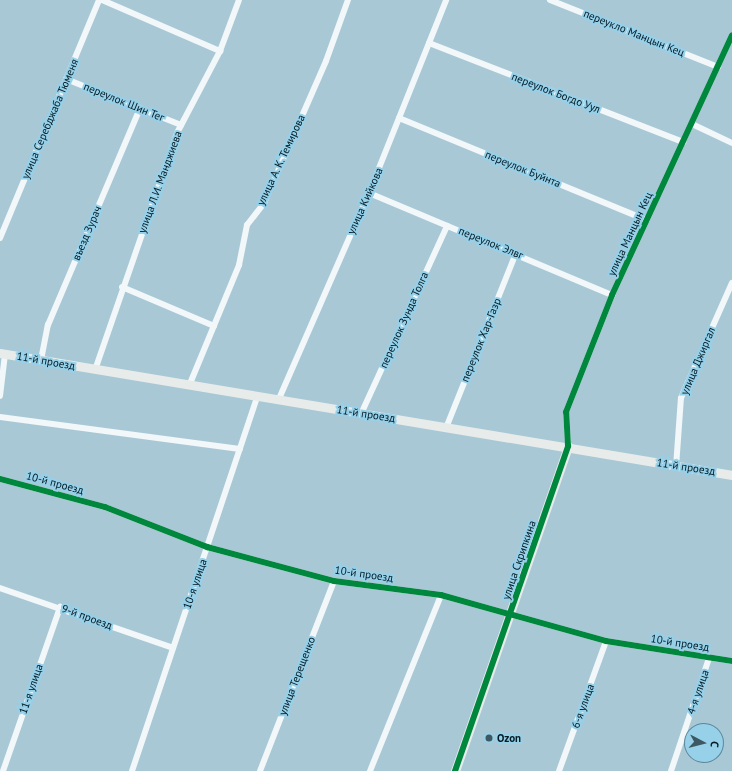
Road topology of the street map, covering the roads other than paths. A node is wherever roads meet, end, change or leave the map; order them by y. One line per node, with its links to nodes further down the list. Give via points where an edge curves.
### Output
1 (99, 0): 11 (street, улица Серебджаба Тюменя)
2 (102, 0): 9 (street)
3 (239, 0): 9 (street, улица Л.И. Манджиева)
4 (348, 0): 26 (street, улица А. К. Темирова, via 326,61 264,203 247,225 239,265)
5 (446, 0): 8 (street, улица Кийкова)
6 (550, 0): 10 (street, переукло Манцын Кец)
7 (732, 35): 10 (street, улица Манцын Кец)
8 (429, 43): 13 (street, улица Кийкова); 16 (street, переулок Богдо Уул)
9 (220, 51): 15 (street, улица Л.И. Манджиева)
10 (718, 67): 14 (street, улица Манцын Кец)
11 (66, 79): 12 (street, переулок Шин Тег); 21 (street, улица Серебджаба Тюменя)
12 (140, 108): 15 (street, переулок Шин Тег); 28 (street, въезд Зурач, via 48,325)
13 (399, 118): 18 (street, улица Кийкова); 19 (street, переулок Буйнта)
14 (692, 124): 16 (street, улица Манцын Кец); 17 (street)
15 (181, 125): 24 (street, улица Л.И. Манджиева)
16 (683, 142): 19 (street, улица Манцын Кец)
17 (732, 143)
18 (369, 193): 20 (street, переулок Элвг); 33 (street, улица Кийкова)
19 (647, 220): 25 (street, улица Манцын Кец)
20 (447, 226): 22 (street, переулок Элвг); 34 (street, переулок Зунда Толга)
21 (0, 238)
22 (516, 253): 25 (street, переулок Элвг); 36 (street, переулок Хар-Газр)
23 (732, 282): 39 (street, улица Джиргал, via 681,398)
24 (122, 288): 26 (street); 29 (street, улица Л.И. Манджиева, via 116,319)
25 (612, 295): 37 (street, улица Манцын Кец, via 566,412)
26 (214, 326): 30 (street, улица А. К. Темирова)
27 (3, 354): 28 (street, 11-й проезд); 31 (street)
28 (41, 360): 29 (street, 11-й проезд)
29 (95, 370): 30 (street, 11-й проезд)
30 (189, 386): 32 (street, 11-й проезд)
31 (0, 396)
32 (257, 397): 33 (street, 11-й проезд); 38 (street, 10-я улица)
33 (278, 400): 34 (street, 11-й проезд)
34 (361, 414): 36 (street, 11-й проезд)
35 (0, 417): 38 (street)
36 (446, 428): 37 (street, 11-й проезд)
37 (568, 446): 39 (street, 11-й проезд); 47 (street, улица Скрипкина)
38 (240, 449): 42 (street, 10-я улица)
39 (676, 466): 40 (street, 11-й проезд)
40 (732, 475)
41 (0, 479): 42 (street, 10-й проезд, via 105,507)
42 (207, 547): 43 (street, 10-й проезд); 49 (street, 10-я улица)
43 (334, 581): 45 (street, 10-й проезд); 54 (street, улица Терещенко)
44 (0, 588): 46 (street, 9-й проезд)
45 (441, 594): 47 (street, 10-й проезд); 55 (street)
46 (60, 607): 49 (street, 9-й проезд); 52 (street, 11-я улица)
47 (511, 614): 48 (street, 10-й проезд); 56 (street, улица Скрипкина)
48 (606, 641): 50 (street, 10-й проезд); 57 (street, 6-я улица)
49 (173, 648): 53 (street, 10-я улица)
50 (709, 658): 51 (street, 10-й проезд); 58 (street, 4-я улица)
51 (732, 661)
52 (3, 771)
53 (132, 771)
54 (260, 771)
55 (370, 771)
56 (455, 771)
57 (559, 771)
58 (671, 771)

